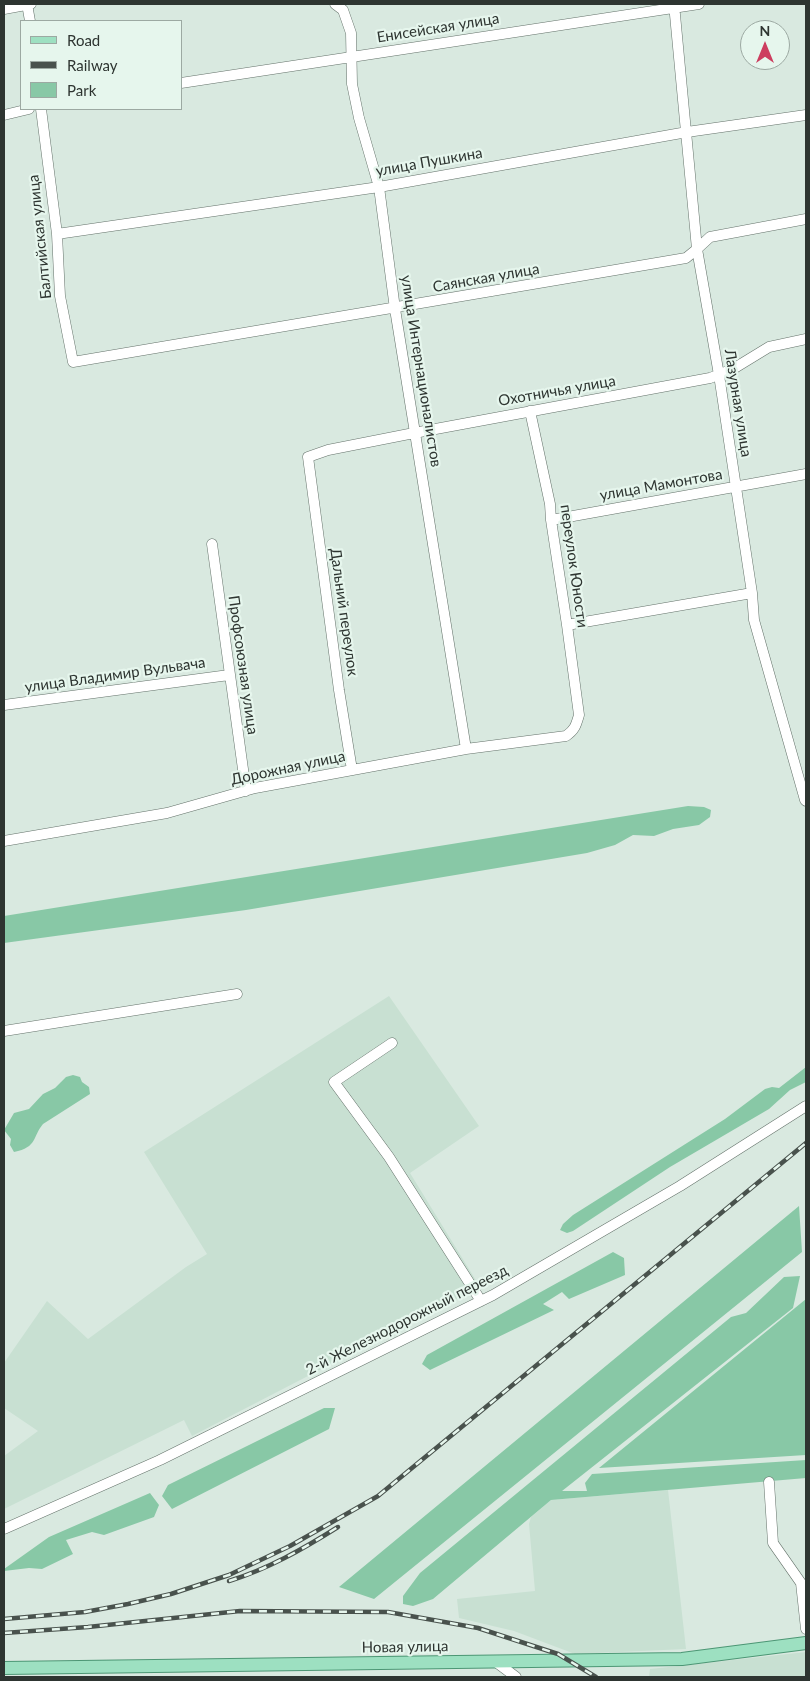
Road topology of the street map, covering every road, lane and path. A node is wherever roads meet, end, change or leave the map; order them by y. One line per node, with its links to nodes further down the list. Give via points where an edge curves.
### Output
1 (28, 4): 5 (street); 6 (street)
2 (699, 4): 4 (street, Енисейская улица)
3 (342, 6): 7 (street, улица Интернационалистов, via 351,34)
4 (675, 6): 7 (street, Енисейская улица); 13 (street, Лазурная улица)
5 (4, 9)
6 (30, 20)
7 (351, 56): 8 (street, Енисейская улица); 14 (street, улица Интернационалистов, via 352,84 359,118)
8 (182, 84)
9 (25, 110): 11 (street)
10 (41, 110): 16 (street, Балтийская улица)
11 (4, 115)
12 (806, 115): 13 (street, улица Пушкина)
13 (687, 132): 14 (street, улица Пушкина); 17 (street, Лазурная улица)
14 (379, 187): 16 (street, улица Пушкина); 18 (street, улица Интернационалистов)
15 (806, 219): 17 (street, Саянская улица, via 710,237)
16 (56, 234): 20 (street, Балтийская улица, via 60,296)
17 (697, 249): 18 (street, Саянская улица, via 686,258); 21 (street, Лазурная улица)
18 (395, 309): 20 (street, Саянская улица); 23 (street, улица Интернационалистов)
19 (806, 339): 21 (street, Охотничья улица, via 769,347)
20 (73, 362)
21 (718, 375): 22 (street, Охотничья улица); 26 (street, Лазурная улица)
22 (530, 411): 23 (street, Охотничья улица); 27 (street, переулок Юности)
23 (414, 433): 24 (street, Охотничья улица); 34 (street, улица Интернационалистов)
24 (308, 457): 35 (street, Дальний переулок)
25 (806, 474): 26 (street, улица Мамонтова)
26 (736, 487): 27 (street, улица Мамонтова); 29 (street, Лазурная улица)
27 (551, 520): 30 (street, переулок Юности)
28 (212, 544): 31 (street, Профсоюзная улица)
29 (752, 593): 30 (street); 37 (street, Лазурная улица, via 754,620)
30 (567, 625): 33 (street, переулок Юности, via 579,714)
31 (229, 675): 32 (street, улица Владимир Вульвача); 36 (street, Профсоюзная улица)
32 (4, 705)
33 (576, 727): 34 (street, Дорожная улица, via 566,736)
34 (466, 749): 35 (street, Дорожная улица)
35 (352, 770): 36 (street, Дорожная улица)
36 (246, 791): 38 (street, Дорожная улица, via 167,813)
37 (806, 800)
38 (4, 841)
39 (237, 994): 40 (street)
40 (4, 1031)
41 (392, 1043): 43 (street, via 334,1082 389,1157)
42 (806, 1106): 43 (street, 2-й Железнодорожный переезд, via 680,1186)
43 (481, 1301): 45 (street, 2-й Железнодорожный переезд, via 160,1460)
44 (768, 1482): 46 (street, via 773,1543 800,1583)
45 (4, 1529)
46 (806, 1629)
47 (806, 1643): 48 (main road, Новая улица, via 682,1659)
48 (496, 1662): 49 (main road, Новая улица); 50 (street)
49 (4, 1668)
50 (516, 1677)

